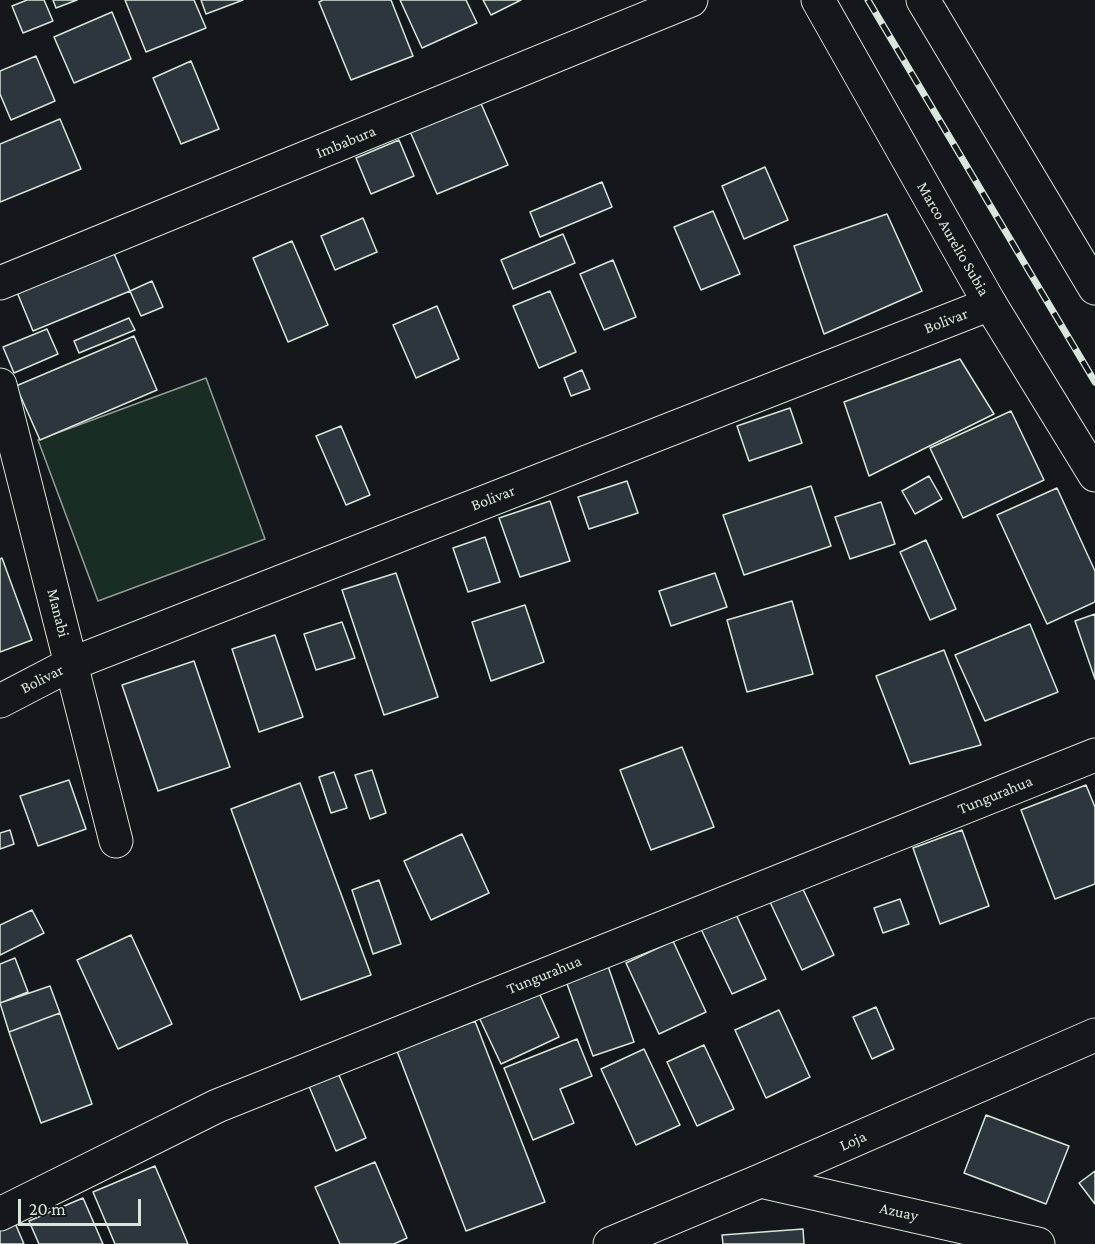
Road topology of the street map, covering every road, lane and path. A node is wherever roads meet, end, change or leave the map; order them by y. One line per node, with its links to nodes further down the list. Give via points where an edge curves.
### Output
1 (691, 0): 4 (street, Imbabura)
2 (818, 0): 6 (street, Marco Aurelio Subia)
3 (923, 0): 5 (street)
4 (0, 283)
5 (1095, 288)
6 (990, 304): 8 (street, Marco Aurelio Subia); 9 (street, Bolivar)
7 (0, 385): 9 (street, Manabi)
8 (1095, 475)
9 (71, 664): 10 (street, Bolivar); 12 (street, Manabi)
10 (0, 700)
11 (1095, 755): 15 (street, Tungurahua, via 217,1106)
12 (116, 841)
13 (1095, 1035): 14 (street, Loja)
14 (760, 1181): 16 (street, Loja); 17 (street, Azuay)
15 (0, 1214)
16 (610, 1244)
17 (1038, 1244)

